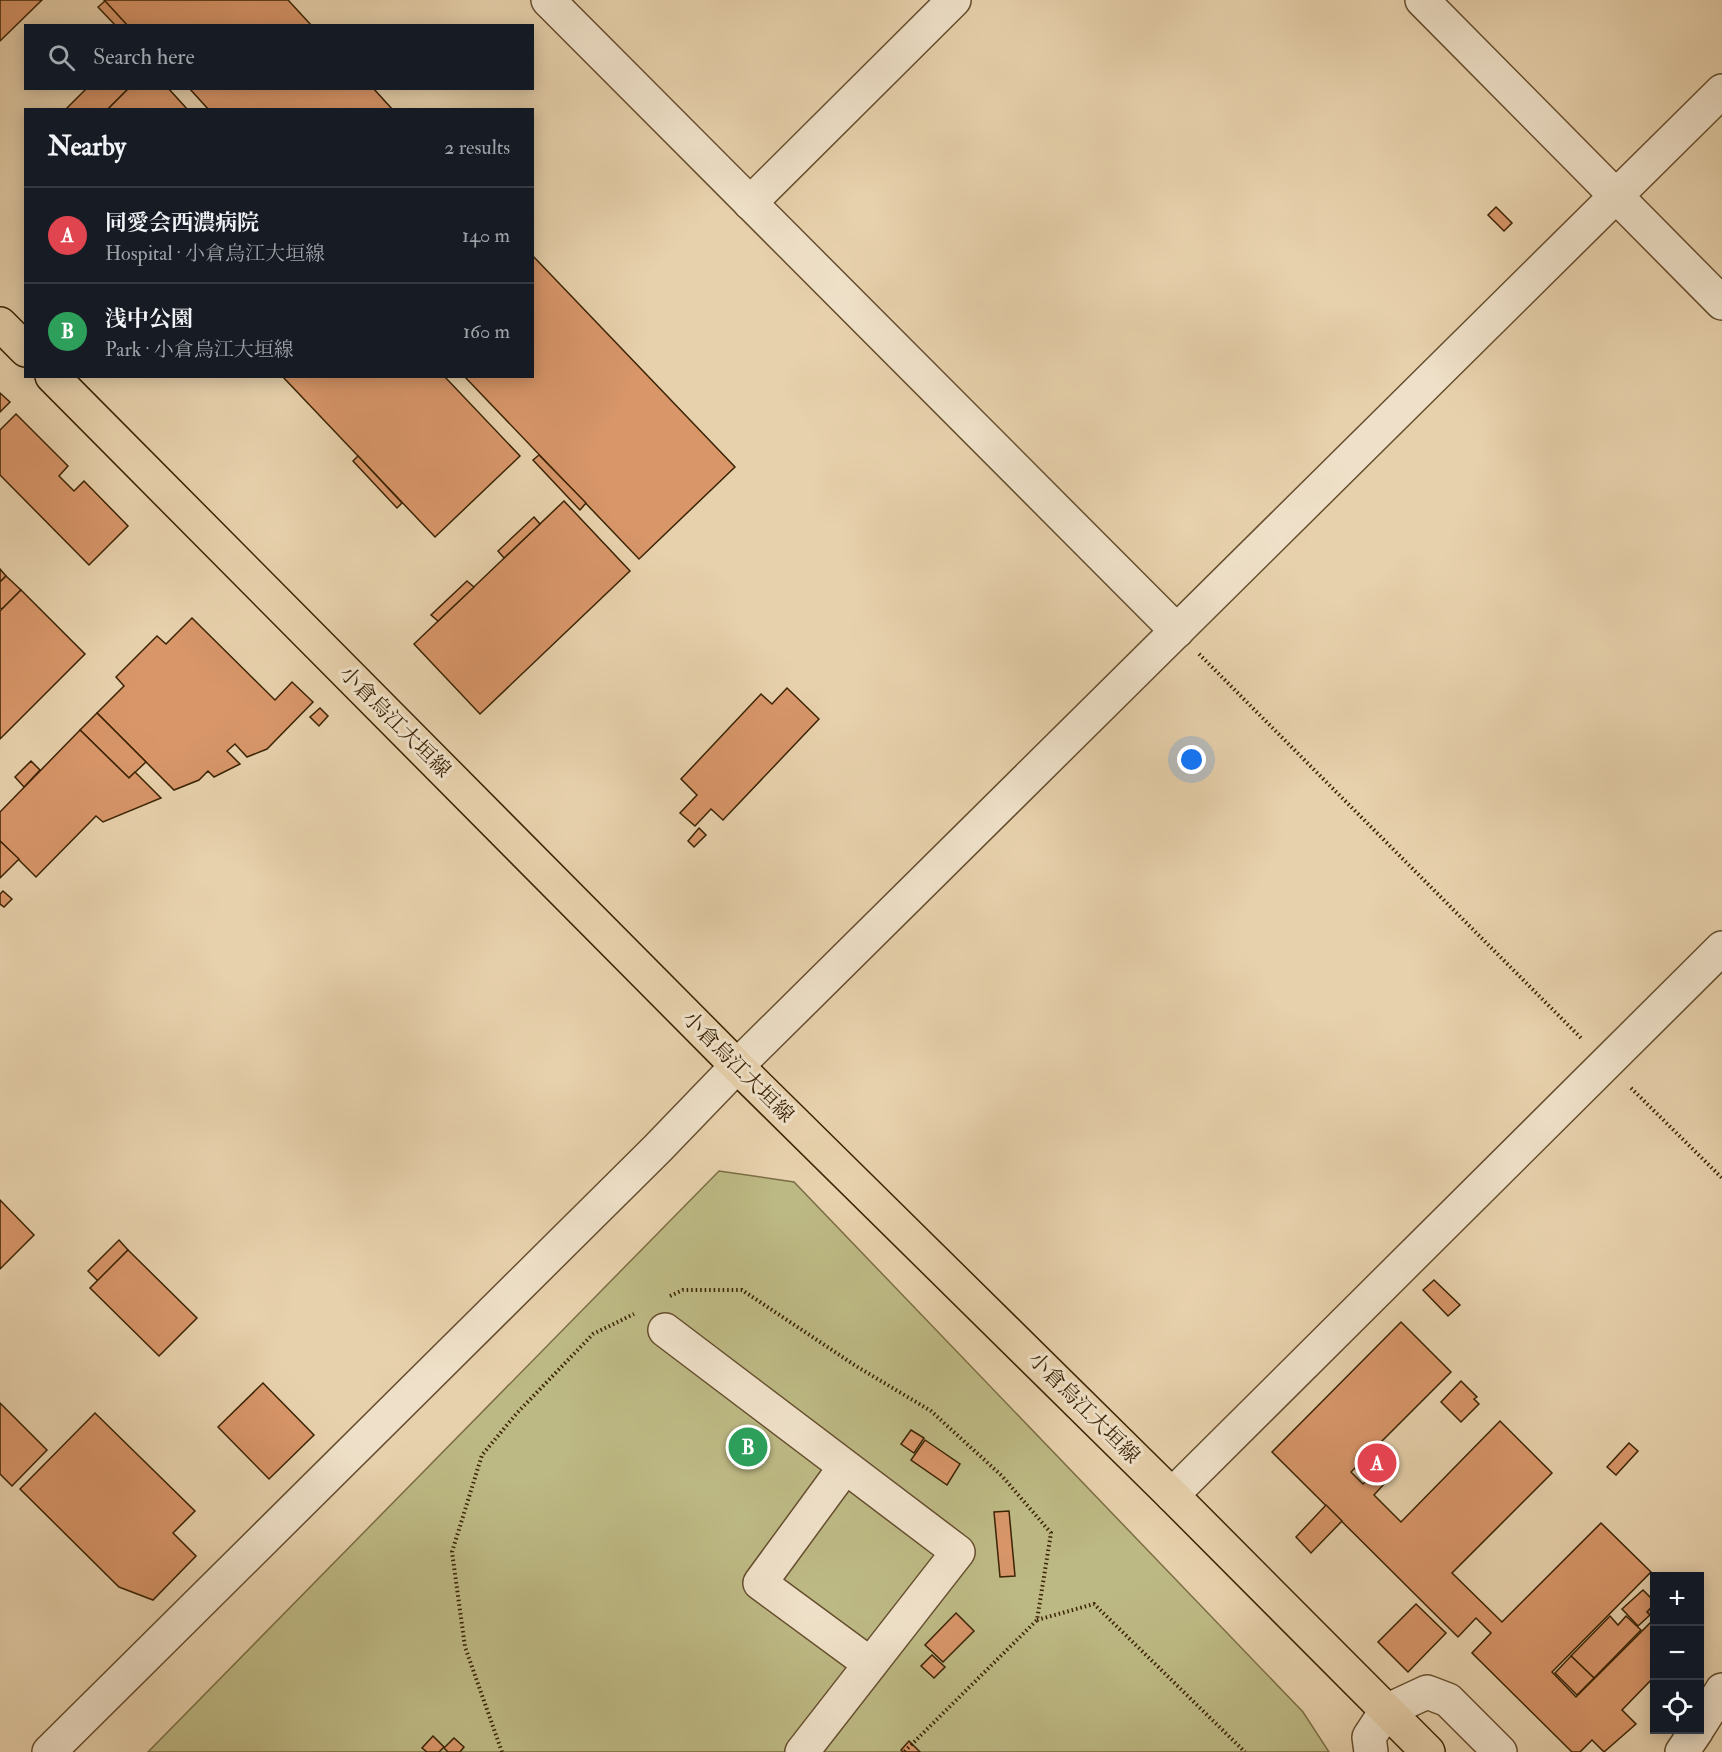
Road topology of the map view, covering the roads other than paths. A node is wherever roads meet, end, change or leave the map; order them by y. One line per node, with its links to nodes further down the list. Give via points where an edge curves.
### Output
1 (548, 0): 6 (street)
2 (954, 0): 6 (street)
3 (1422, 0): 5 (street)
4 (1722, 91): 5 (street)
5 (1616, 197): 7 (street); 11 (street)
6 (750, 203): 11 (street)
7 (1722, 303)
8 (0, 324): 9 (main road)
9 (24, 348)
10 (54, 378): 13 (main road, 小倉烏江大垣線)
11 (1177, 631): 13 (street)
12 (1722, 948): 16 (street)
13 (737, 1066): 16 (main road, 小倉烏江大垣線); 22 (street)
14 (665, 1330): 15 (street)
15 (846, 1467): 17 (street, via 760,1583); 17 (street, via 958,1552)
16 (1173, 1495): 19 (main road, 小倉烏江大垣線)
17 (870, 1664): 23 (street)
18 (1722, 1690): 20 (street)
19 (1386, 1711): 24 (street, via 1370,1737); 25 (main road, 小倉烏江大垣線); 26 (street, via 1426,1692 1448,1700)
20 (1704, 1719)
21 (1694, 1734): 27 (street)
22 (49, 1752)
23 (802, 1752)
24 (1371, 1752)
25 (1428, 1752)
26 (1500, 1752)
27 (1682, 1752)

